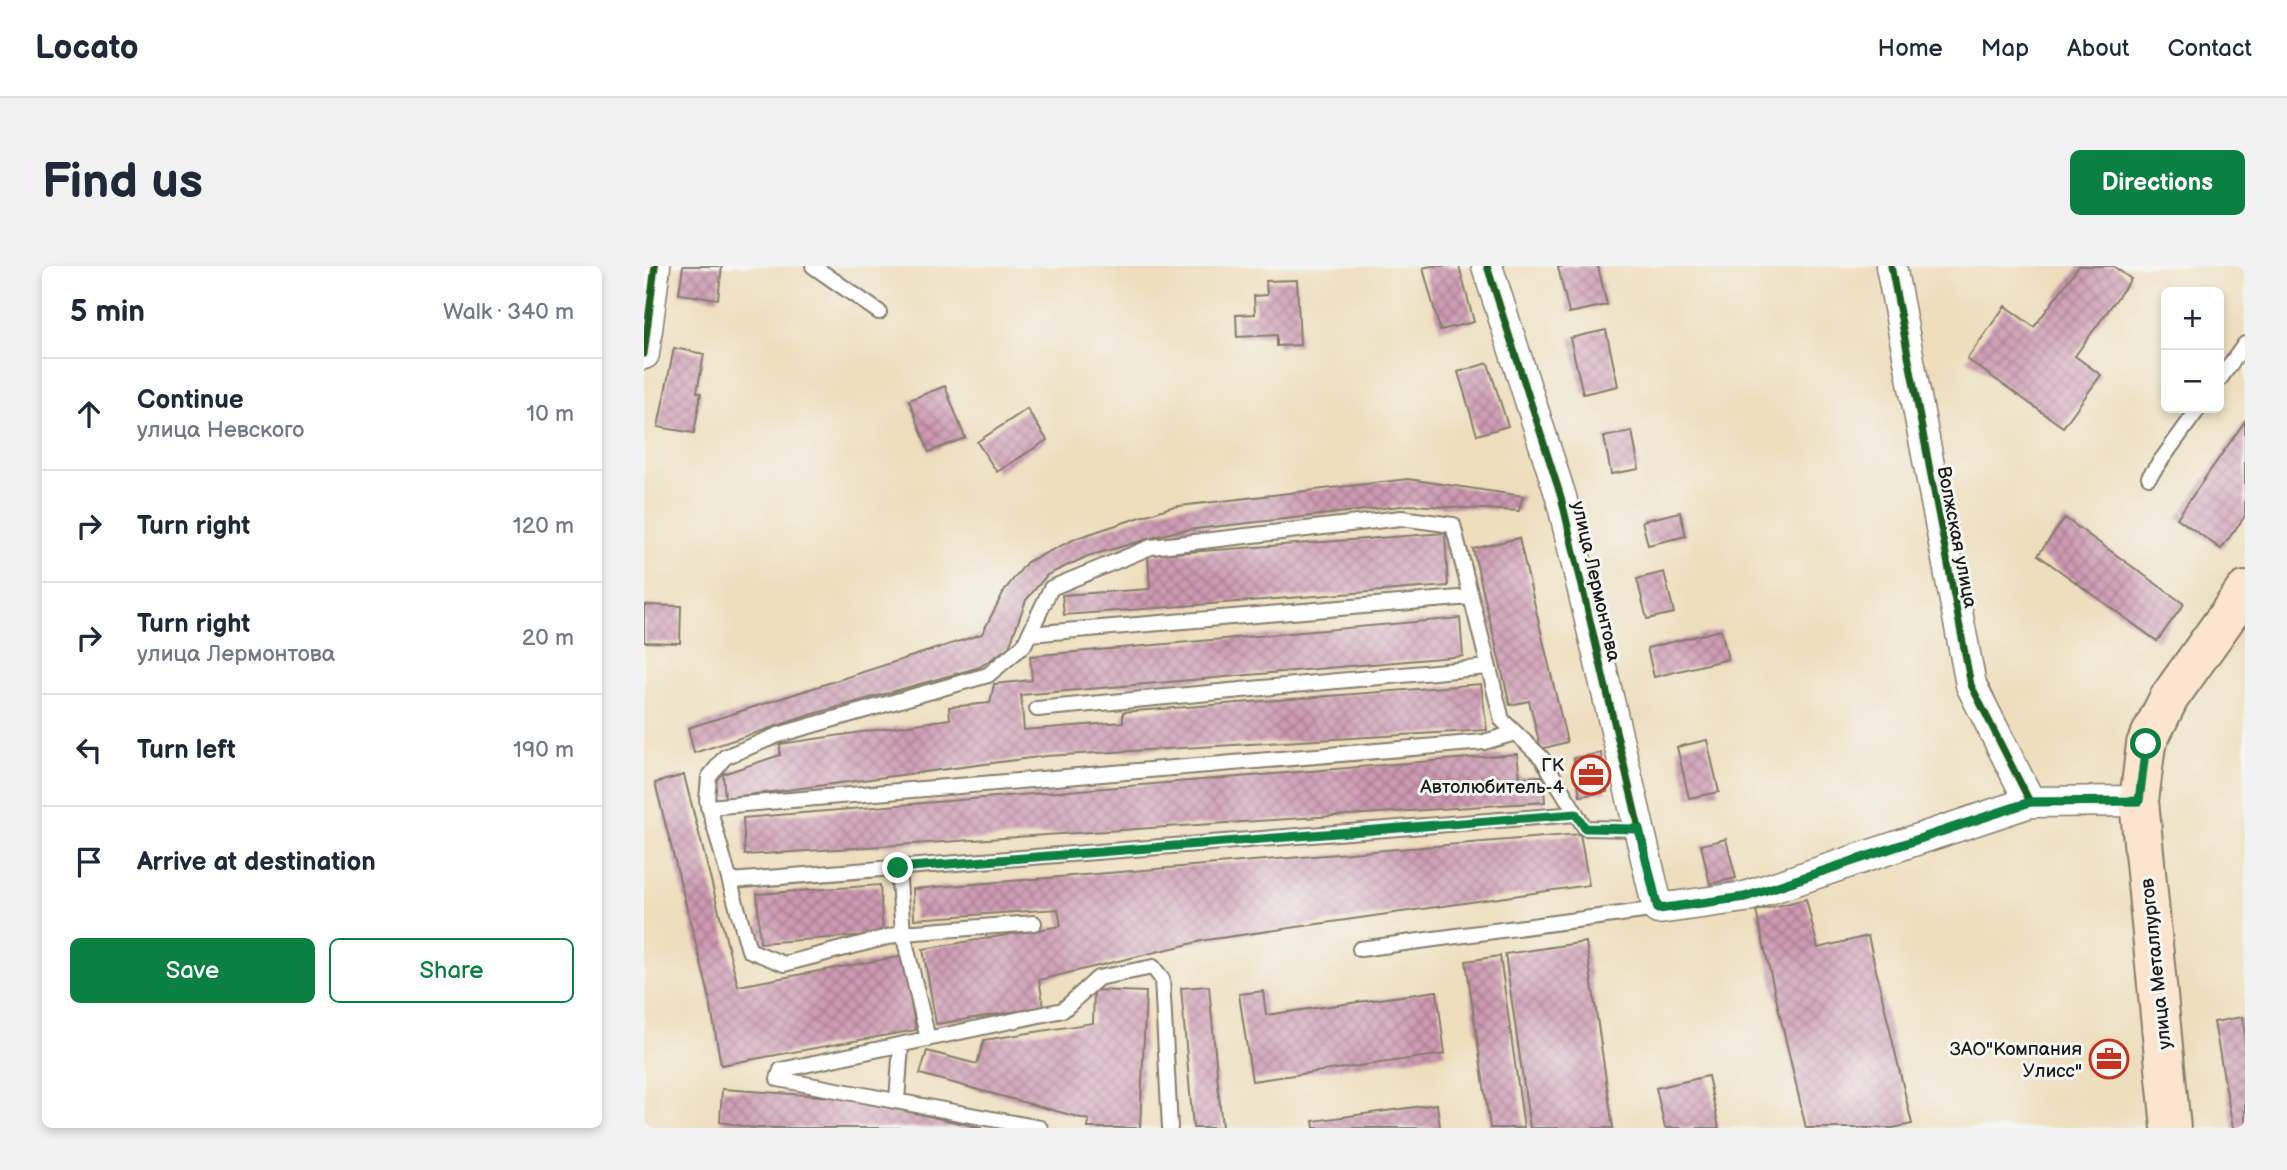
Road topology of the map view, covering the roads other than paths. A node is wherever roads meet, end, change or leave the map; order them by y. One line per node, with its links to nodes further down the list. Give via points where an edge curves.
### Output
1 (655, 266): 7 (street)
2 (813, 266): 5 (lane)
3 (1487, 266): 21 (street, улица Лермонтова, via 1561,497)
4 (1891, 266): 18 (street, Волжская улица, via 1971,685)
5 (879, 312)
6 (2245, 344): 8 (lane)
7 (644, 354)
8 (2224, 373)
9 (2195, 413): 10 (lane)
10 (2149, 477)
11 (2245, 592): 17 (main road, улица Металлургов, via 2169,698 2146,744)
12 (1471, 597): 13 (lane); 13 (lane, via 1453,525 1401,518 1151,547 1051,589); 14 (lane)
13 (1029, 634): 19 (lane, via 1024,645 988,675 779,735 726,757 709,777)
14 (1488, 667): 15 (lane); 16 (lane, via 1502,720)
15 (1037, 709)
16 (1515, 733): 19 (lane, via 1484,742); 20 (lane, via 1542,758)
17 (2139, 801): 18 (street); 33 (main road, улица Металлургов)
18 (2030, 802): 24 (street, via 1745,897)
19 (708, 807): 23 (lane)
20 (1576, 814): 21 (lane, via 1585,828); 22 (lane)
21 (1639, 829): 24 (street, улица Лермонтова)
22 (898, 868): 23 (lane); 26 (lane)
23 (730, 881): 26 (lane, via 749,950 784,964)
24 (1658, 909): 27 (lane)
25 (1034, 923): 26 (lane)
26 (903, 933): 28 (lane)
27 (1360, 949)
28 (928, 1039): 29 (lane); 32 (lane, via 1063,1010 1098,978 1153,967 1162,979)
29 (901, 1045): 30 (lane); 30 (lane, via 781,1070 778,1079)
30 (897, 1101): 31 (lane)
31 (1040, 1128)
32 (1170, 1128)
33 (2171, 1128)

